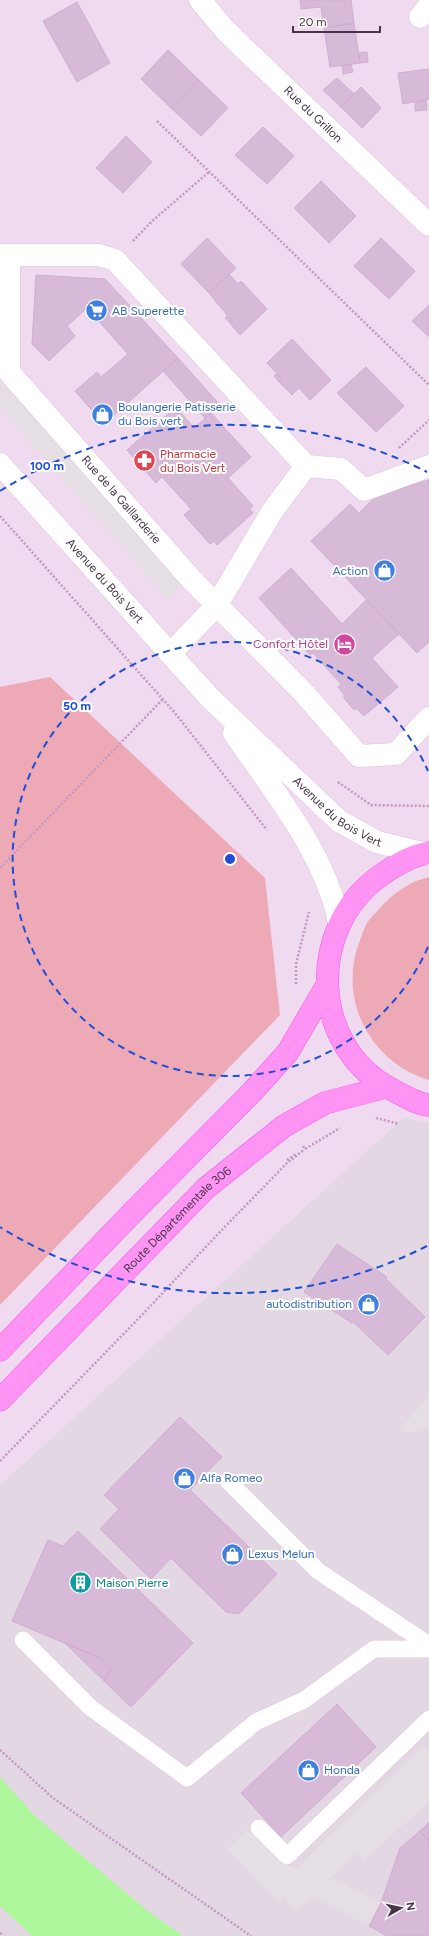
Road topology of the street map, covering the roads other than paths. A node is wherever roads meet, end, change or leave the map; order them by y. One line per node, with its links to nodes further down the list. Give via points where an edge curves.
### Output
1 (200, 0): 2 (street, Rue du Grillon, via 226,30)
2 (429, 225)
3 (4, 256): 5 (street, Rue de la Gaillarderie, via 99,255 115,260); 7 (street, Rue de la Gaillarderie, via 9,372)
4 (0, 464): 8 (street, Avenue du Bois Vert)
5 (306, 466): 6 (street, via 341,469 364,490); 7 (street, via 272,510)
6 (429, 466)
7 (216, 606): 8 (street); 10 (street, Rue de la Gaillarderie, via 303,692 359,756 396,754)
8 (171, 653): 9 (street, Avenue du Bois Vert)
9 (209, 697): 11 (street, Avenue du Bois Vert, via 339,821 377,842); 12 (street, Avenue du Bois Vert, via 292,817 315,856 331,891)
10 (429, 718)
11 (428, 854): 12 (main road, via 395,865 367,885)
12 (339, 922): 13 (main road, via 330,949)
13 (327, 985): 14 (main road, via 331,1014 345,1046 367,1073); 16 (main road, via 288,1052)
14 (386, 1087): 15 (main road); 17 (main road, Route Départementale 306, via 325,1103 284,1126 206,1188)
15 (429, 1105)
16 (0, 1350)
17 (0, 1400)
18 (228, 1481): 20 (lane, via 318,1571)
19 (23, 1640): 21 (lane, via 91,1708 186,1778 256,1722 304,1700 374,1648)
20 (429, 1645)
21 (429, 1649)
22 (429, 1719): 23 (lane, via 287,1856)
23 (259, 1828)

